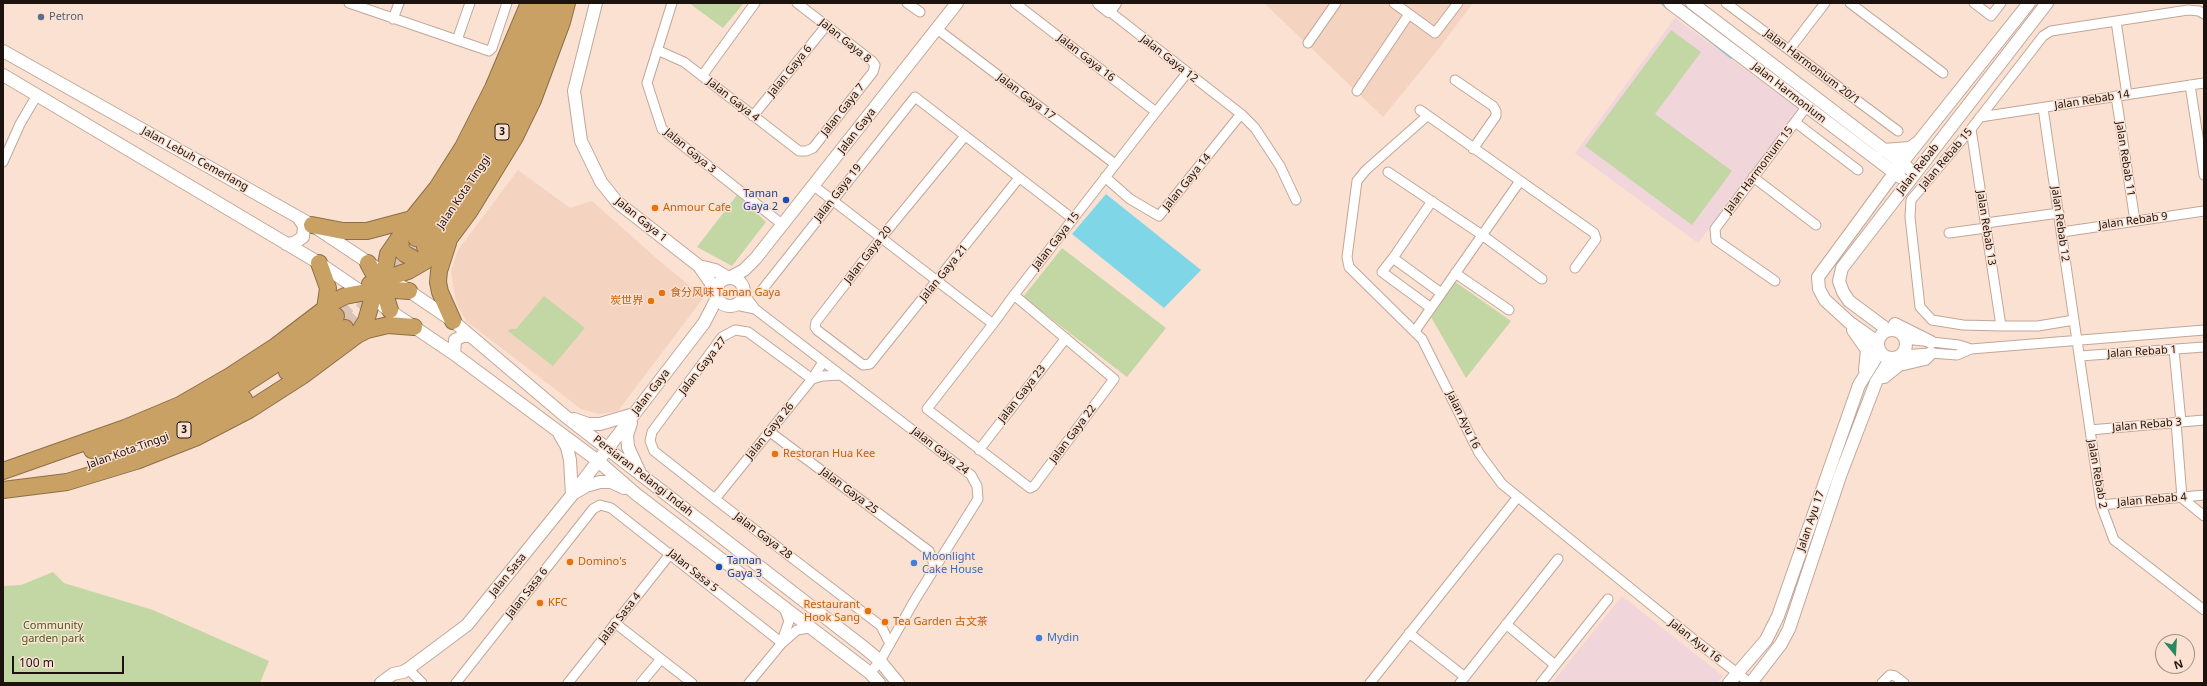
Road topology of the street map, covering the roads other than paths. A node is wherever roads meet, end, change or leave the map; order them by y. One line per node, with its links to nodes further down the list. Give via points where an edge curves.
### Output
1 (349, 3): 32 (street)
2 (399, 3): 32 (street)
3 (470, 3): 36 (street)
4 (507, 3): 36 (street, via 491,50)
5 (529, 3): 86 (highway, via 493,88 463,147 437,188)
6 (540, 3): 99 (highway, Jalan Kota Tinggi / 3, via 520,61 488,127)
7 (555, 3): 99 (highway, Jalan Kota Tinggi / 3, via 550,23 520,96 501,134 457,205)
8 (568, 3): 97 (highway, via 533,100 515,137 496,171)
9 (596, 3): 104 (main road, Jalan Gaya 1, via 574,91 581,142 601,182 617,202)
10 (672, 3): 38 (street, Jalan Gaya 3)
11 (755, 3): 45 (street)
12 (797, 3): 34 (street, Jalan Gaya 8)
13 (907, 3): 29 (street)
14 (957, 3): 35 (main road, Jalan Gaya)
15 (1016, 3): 55 (street, Jalan Gaya 16)
16 (1336, 3): 37 (street)
17 (1394, 3): 30 (street)
18 (1458, 3): 30 (street, via 1435,33)
19 (1670, 3): 53 (main road, Jalan Harmonium)
20 (1692, 3): 66 (main road, Jalan Harmonium)
21 (1726, 3): 39 (street, Jalan Harmonium 20/1)
22 (1825, 3): 39 (street)
23 (1850, 3): 43 (street)
24 (1974, 3): 25 (street, via 1991,16)
25 (2001, 3)
26 (2029, 3): 63 (main road, Jalan Rebab)
27 (2047, 3): 76 (main road, Jalan Rebab)
28 (1105, 5): 42 (street, Jalan Gaya 12)
29 (920, 12)
30 (1409, 14): 49 (street)
31 (2204, 14): 33 (street, Jalan Rebab 15, via 2188,10)
32 (393, 19): 36 (street)
33 (2116, 21): 51 (street); 58 (street, Jalan Rebab 15, via 2052,31 2043,36)
34 (826, 26): 41 (street, Jalan Gaya 8, via 872,60); 57 (street, Jalan Gaya 6)
35 (937, 29): 68 (street, Jalan Gaya 17); 78 (main road, Jalan Gaya)
36 (457, 40)
37 (1308, 43)
38 (657, 50): 45 (street, Jalan Gaya 4, via 684,62); 91 (street, Jalan Gaya 3, via 647,83 662,129)
39 (1789, 50): 61 (street, Jalan Harmonium 20/1)
40 (3, 51): 85 (main road, Jalan Lebuh Cemerlang)
41 (875, 65): 65 (street, Jalan Gaya 7, via 873,72 813,148)
42 (1187, 73): 55 (street, Jalan Gaya 15); 56 (street, Jalan Gaya 12)
43 (1943, 73)
44 (3, 74): 50 (main road)
45 (702, 76): 57 (street, Jalan Gaya 4)
46 (1455, 80): 64 (street, via 1493,106 1496,111 1496,116)
47 (2204, 83): 48 (street, Jalan Rebab 14)
48 (2190, 85): 51 (street, Jalan Rebab 14); 72 (street)
49 (1357, 90)
50 (37, 95): 67 (street, via 20,124); 98 (main road)
51 (2127, 95): 52 (street, Jalan Rebab 14)
52 (2116, 96): 54 (street, Jalan Rebab 14); 88 (street, Jalan Rebab 11)
53 (1806, 106): 59 (street, Jalan Harmonium 15); 66 (main road, Jalan Harmonium)
54 (2043, 108): 58 (street, Jalan Rebab 14); 84 (street, Jalan Rebab 12)
55 (1156, 112): 68 (street, Jalan Gaya 15)
56 (1241, 114): 73 (street, Jalan Gaya 14, via 1159,216 1130,199); 81 (street, Jalan Gaya 12, via 1264,140)
57 (753, 116): 65 (street, Jalan Gaya 4, via 799,151)
58 (1980, 117): 60 (street, Jalan Rebab 15)
59 (1795, 122): 70 (street); 74 (street, Jalan Harmonium 15)
60 (1971, 129): 92 (street, Jalan Rebab 13); 131 (street, Jalan Rebab 15, via 1911,200 1910,217 1920,307 1932,320 1963,325)
61 (1898, 131)
62 (965, 136): 75 (street); 80 (street, Jalan Gaya 19, via 914,97); 96 (street, Jalan Gaya 20)
63 (1918, 142): 66 (main road, via 1910,148); 69 (main road, Jalan Rebab)
64 (1473, 149): 77 (street); 124 (street, Jalan Ayu 16, via 1424,113 1357,181 1346,257 1349,266)
65 (806, 151)
66 (1880, 155): 69 (main road, Jalan Harmonium); 79 (main road, via 1883,175)
67 (3, 162)
68 (1115, 164): 73 (street, Jalan Gaya 15)
69 (1898, 169): 76 (main road, Jalan Harmonium); 79 (main road, Jalan Rebab)
70 (1858, 170)
71 (1388, 172): 82 (street)
72 (2204, 175)
73 (1105, 177): 87 (street, Jalan Gaya 15)
74 (1753, 177): 90 (street); 110 (street, Jalan Harmonium 15, via 1715,229 1716,240)
75 (1020, 178): 87 (street); 109 (street, Jalan Gaya 21)
76 (1911, 178): 123 (main road, Jalan Rebab, via 1839,274 1843,292 1849,301)
77 (1520, 181): 95 (street); 105 (street, via 1596,235 1596,239)
78 (814, 186): 80 (street); 91 (main road, Jalan Gaya)
79 (1880, 192): 128 (main road, Jalan Rebab, via 1818,277 1819,289 1825,300)
80 (833, 200): 96 (street); 113 (street, Jalan Gaya 19)
81 (1296, 200)
82 (1432, 201): 95 (street); 101 (street)
83 (2204, 211): 88 (street, Jalan Rebab 9)
84 (2059, 213): 92 (street); 93 (street, Jalan Rebab 12)
85 (298, 217): 89 (main road, Jalan Lebuh Cemerlang); 98 (main road, via 304,226 303,237 294,243)
86 (412, 219): 89 (highway, via 367,231 343,231); 99 (highway)
87 (1073, 219): 117 (street, Jalan Gaya 15)
88 (2135, 221): 93 (street, Jalan Rebab 9)
89 (312, 225): 103 (main road, Jalan Lebuh Cemerlang)
90 (1816, 225)
91 (783, 226): 100 (main road, Jalan Gaya)
92 (1986, 226): 94 (street); 131 (street, Jalan Rebab 13)
93 (2062, 232): 126 (street, Jalan Rebab 12)
94 (1949, 233)
95 (1482, 235): 106 (street); 108 (street)
96 (881, 238): 109 (street); 149 (street, Jalan Gaya 20, via 815,324 818,330)
97 (449, 239): 99 (highway); 127 (highway, via 438,282)
98 (286, 244): 102 (main road)
99 (417, 245): 111 (highway); 111 (highway, via 388,254)
100 (756, 258): 107 (main road, Jalan Gaya, via 744,270); 112 (main road, Jalan Gaya)
101 (1393, 258): 116 (street); 122 (street, via 1382,272)
102 (319, 263): 111 (main road); 125 (highway)
103 (368, 263): 111 (highway, via 373,271)
104 (699, 266): 107 (main road, Jalan Gaya 1); 115 (main road, Jalan Gaya 1)
105 (1576, 268)
106 (1455, 273): 116 (street); 121 (street)
107 (729, 277): 112 (main road, via 739,280); 115 (main road, via 720,281)
108 (1542, 279)
109 (938, 281): 130 (street); 149 (street, Jalan Gaya 21)
110 (1775, 281)
111 (375, 286): 114 (highway); 120 (highway); 125 (highway); 125 (highway)
112 (744, 290): 118 (main road); 119 (street, Jalan Gaya 24)
113 (762, 290)
114 (409, 291): 127 (main road, Persiaran Pelangi Indah)
115 (716, 293): 118 (main road); 129 (main road, Jalan Gaya)
116 (1441, 293): 122 (street)
117 (1014, 295): 130 (street, Jalan Gaya 15); 137 (street, Jalan Gaya 22)
118 (732, 305): 119 (street, Jalan Gaya 24); 129 (main road, Jalan Gaya)
119 (755, 309): 148 (street, Jalan Gaya 24)
120 (390, 310): 132 (main road, Persiaran Pelangi Indah)
121 (1509, 310)
122 (1428, 311): 124 (street, via 1409,318); 135 (street); 142 (street, via 1424,328)
123 (1864, 313): 133 (main road, Jalan Rebab); 143 (main road, via 1900,326)
124 (1398, 314): 135 (street, Jalan Ayu 16)
125 (344, 319): 132 (highway, via 377,327); 166 (highway, via 276,346 180,405 125,428); 168 (highway, via 295,380 249,410 197,437 136,461 67,482)
126 (2074, 320): 131 (street, Jalan Rebab 15, via 2038,326); 139 (street, Jalan Rebab 12)
127 (453, 321): 136 (main road, Persiaran Pelangi Indah)
128 (1849, 322): 140 (main road, Jalan Rebab); 151 (main road, via 1867,350)
129 (704, 323): 155 (main road, Jalan Gaya)
130 (993, 324): 154 (street, Jalan Gaya 15)
131 (2001, 326)
132 (414, 327): 145 (main road, Persiaran Pelangi Indah)
133 (1888, 330): 138 (main road, Jalan Rebab, via 1896,331); 140 (main road, via 1881,335)
134 (2204, 330): 139 (street, Jalan Rebab)
135 (1415, 331): 142 (street, Jalan Ayu 16)
136 (470, 336): 145 (main road, via 455,340); 156 (main road, Persiaran Pelangi Indah)
137 (1066, 338): 164 (street, Jalan Gaya 23); 164 (street, Jalan Gaya 22, via 1112,375 1113,381 1034,486 1026,487)
138 (1905, 339): 143 (street, Jalan Rebab); 146 (main road, via 1905,348)
139 (2077, 340): 143 (street, Jalan Rebab, via 1971,350 1957,355); 147 (street, Jalan Rebab 2)
140 (1879, 347): 146 (main road, Jalan Rebab); 151 (main road, Jalan Ayu 17)
141 (2204, 347): 144 (street, Jalan Rebab 1)
142 (1428, 348): 172 (street, Jalan Ayu 16, via 1483,459 1495,476)
143 (1931, 348): 146 (street, Jalan Rebab); 153 (main road, via 1925,359 1899,365)
144 (2174, 350): 147 (street, Jalan Rebab 1); 158 (street)
145 (454, 354): 160 (main road, Persiaran Pelangi Indah)
146 (1896, 356): 153 (main road, Jalan Ayu 17)
147 (2080, 356): 159 (street, Jalan Rebab 2)
148 (823, 362): 150 (street, Jalan Gaya 24); 152 (street, Jalan Gaya 26)
149 (866, 366)
150 (840, 375): 152 (street); 179 (street, Jalan Gaya 24, via 971,475 977,486 978,500)
151 (1864, 375): 200 (main road, Jalan Ayu 17, via 1778,616 1766,640)
152 (812, 379): 161 (street, Jalan Gaya 26); 162 (street, Jalan Gaya 27, via 748,332 735,330 722,337 652,432)
153 (1876, 382): 195 (main road, Jalan Ayu 17, via 1840,476 1793,618)
154 (927, 409): 164 (street, Jalan Gaya 22)
155 (634, 414): 156 (main road, via 600,424 588,424); 163 (main road, Jalan Gaya); 167 (main road, via 627,435 628,447 634,463)
156 (565, 416): 163 (main road, Persiaran Pelangi Indah)
157 (2204, 420): 158 (street, Jalan Rebab 3)
158 (2178, 422): 159 (street, Jalan Rebab 3); 173 (street)
159 (2090, 430): 176 (street, Jalan Rebab 2)
160 (557, 431): 165 (main road, Persiaran Pelangi Indah); 170 (main road, via 567,447)
161 (770, 432): 174 (street, Jalan Gaya 26); 178 (street, Jalan Gaya 25)
162 (650, 441): 174 (street, Jalan Gaya 28, via 654,451)
163 (608, 449): 165 (main road, Jalan Gaya); 167 (main road, Persiaran Pelangi Indah)
164 (979, 450)
165 (598, 461): 169 (main road, Persiaran Pelangi Indah); 170 (main road, Jalan Sasa)
166 (3, 472)
167 (644, 477): 196 (main road, Persiaran Pelangi Indah)
168 (3, 489)
169 (636, 494): 170 (main road, via 611,482 600,482 586,486); 184 (main road, Persiaran Pelangi Indah)
170 (572, 495): 198 (main road, Jalan Sasa, via 467,625)
171 (2204, 496): 173 (street, Jalan Rebab 4)
172 (1517, 498): 191 (street); 200 (street, Jalan Ayu 16)
173 (2182, 498): 176 (street, Jalan Rebab 4); 177 (street)
174 (715, 499): 188 (street, Jalan Gaya 28)
175 (600, 505): 180 (street, Jalan Sasa 5, via 611,508); 205 (street, Jalan Sasa 6, via 593,509)
176 (2100, 505): 185 (street, Jalan Rebab 2, via 2114,540)
177 (2204, 516)
178 (929, 551): 179 (street); 182 (street)
179 (944, 552): 182 (street, Jalan Gaya 24)
180 (671, 553): 186 (street, Jalan Sasa 4); 192 (street, Jalan Sasa 5)
181 (1558, 559): 187 (street)
182 (935, 567): 189 (street, Jalan Gaya 24)
183 (1608, 599): 197 (street)
184 (784, 608): 190 (main road, Persiaran Pelangi Indah); 192 (street, via 788,621)
185 (2204, 610)
186 (615, 623): 194 (street); 206 (street, Jalan Sasa 4)
187 (1506, 624): 197 (street); 201 (street)
188 (881, 626): 189 (street); 193 (street, Jalan Gaya 28)
189 (899, 627): 193 (street, Jalan Gaya 24)
190 (809, 628): 192 (street, via 797,630); 199 (main road, Persiaran Pelangi Indah)
191 (1409, 633): 201 (street); 212 (street)
192 (782, 642): 209 (street)
193 (890, 644): 196 (street, Jalan Gaya 24)
194 (661, 659): 207 (street); 208 (street)
195 (1770, 660): 215 (main road, Jalan Ayu 17); 216 (main road)
196 (880, 662): 199 (street, Jalan Gaya 24); 211 (main road, Persiaran Pelangi Indah)
197 (1555, 665): 213 (street)
198 (405, 671): 202 (main road, Jalan Sasa, via 393,674); 203 (main road, Jalan Sasa); 204 (street)
199 (870, 673): 210 (main road, Persiaran Pelangi Indah)
200 (1737, 673): 214 (main road, Jalan Ayu 17); 215 (street, Jalan Ayu 16)
201 (1462, 680)
202 (381, 683)
203 (396, 683)
204 (422, 683)
205 (456, 683)
206 (568, 683)
207 (641, 683)
208 (692, 683)
209 (749, 683)
210 (879, 683)
211 (898, 683)
212 (1370, 683)
213 (1541, 683)
214 (1729, 683)
215 (1751, 683)
216 (1761, 683)
217 (1882, 683): 218 (street, via 1890,675 1896,676)
218 (1904, 683)

